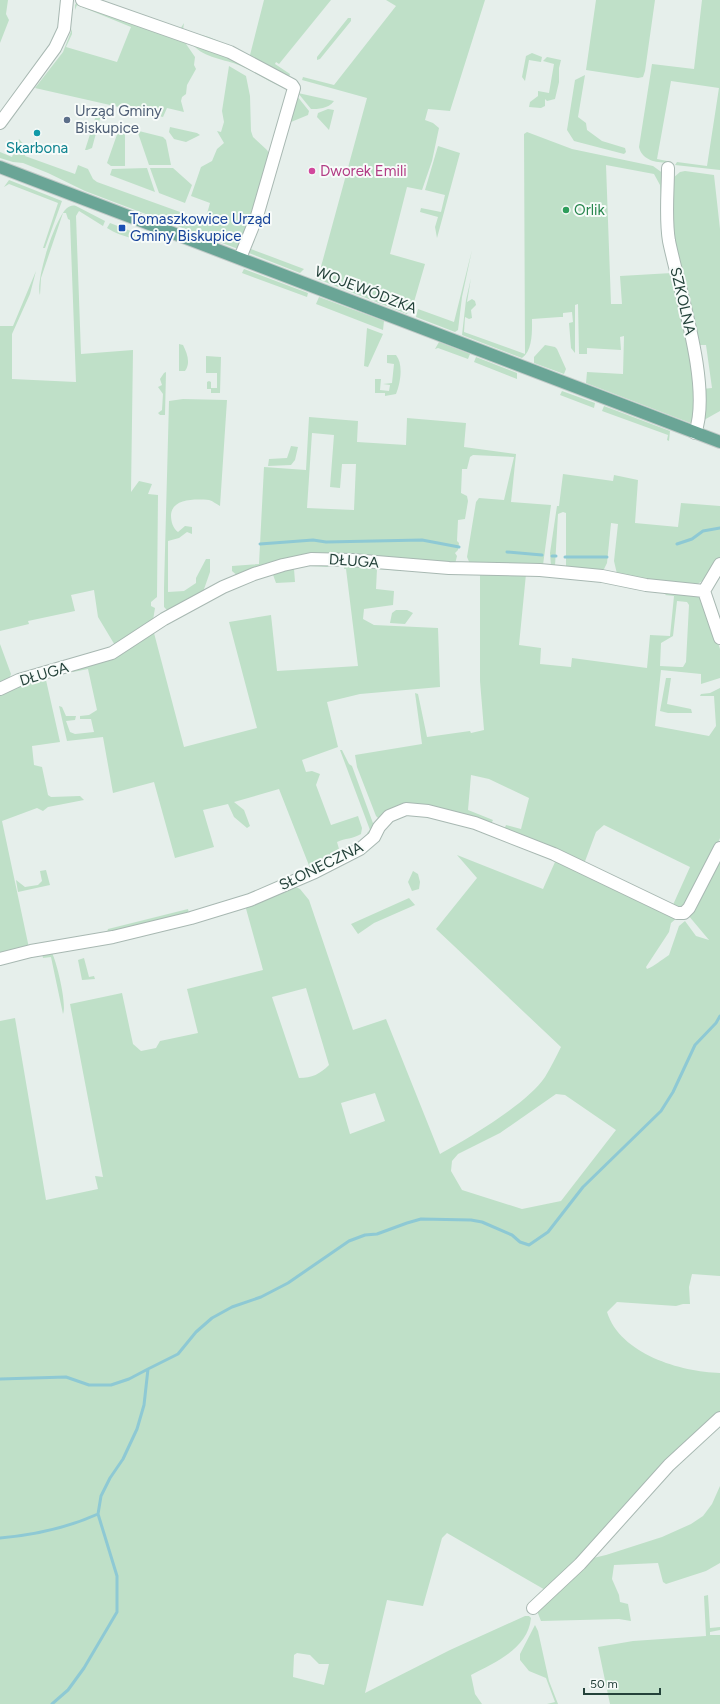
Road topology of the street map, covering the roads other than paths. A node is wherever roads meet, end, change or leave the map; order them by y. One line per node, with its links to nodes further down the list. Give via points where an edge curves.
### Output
1 (67, 0): 3 (street, via 64,28 55,48)
2 (82, 0): 6 (street, via 230,52 294,88 257,216)
3 (0, 123)
4 (0, 167): 6 (main road, WOJEWÓDZKA)
5 (668, 168): 7 (street, SZKOLNA, via 669,240 687,313 696,370 700,415)
6 (240, 258): 7 (main road, WOJEWÓDZKA)
7 (695, 433): 8 (main road, WOJEWÓDZKA)
8 (720, 442)
9 (720, 564): 10 (street)
10 (704, 591): 11 (street); 12 (street, DŁUGA, via 540,570 441,568 352,560 296,562 254,574 223,587 164,618 112,653 19,680)
11 (720, 638)
12 (0, 689)
13 (720, 848): 14 (street, SŁONECZNA, via 689,908 684,913 677,913 554,854 475,823 435,812 406,809 389,816 374,837 360,849 250,900 113,937)
14 (0, 958)
15 (720, 1418): 16 (street, via 669,1465 580,1564)
16 (533, 1608)

